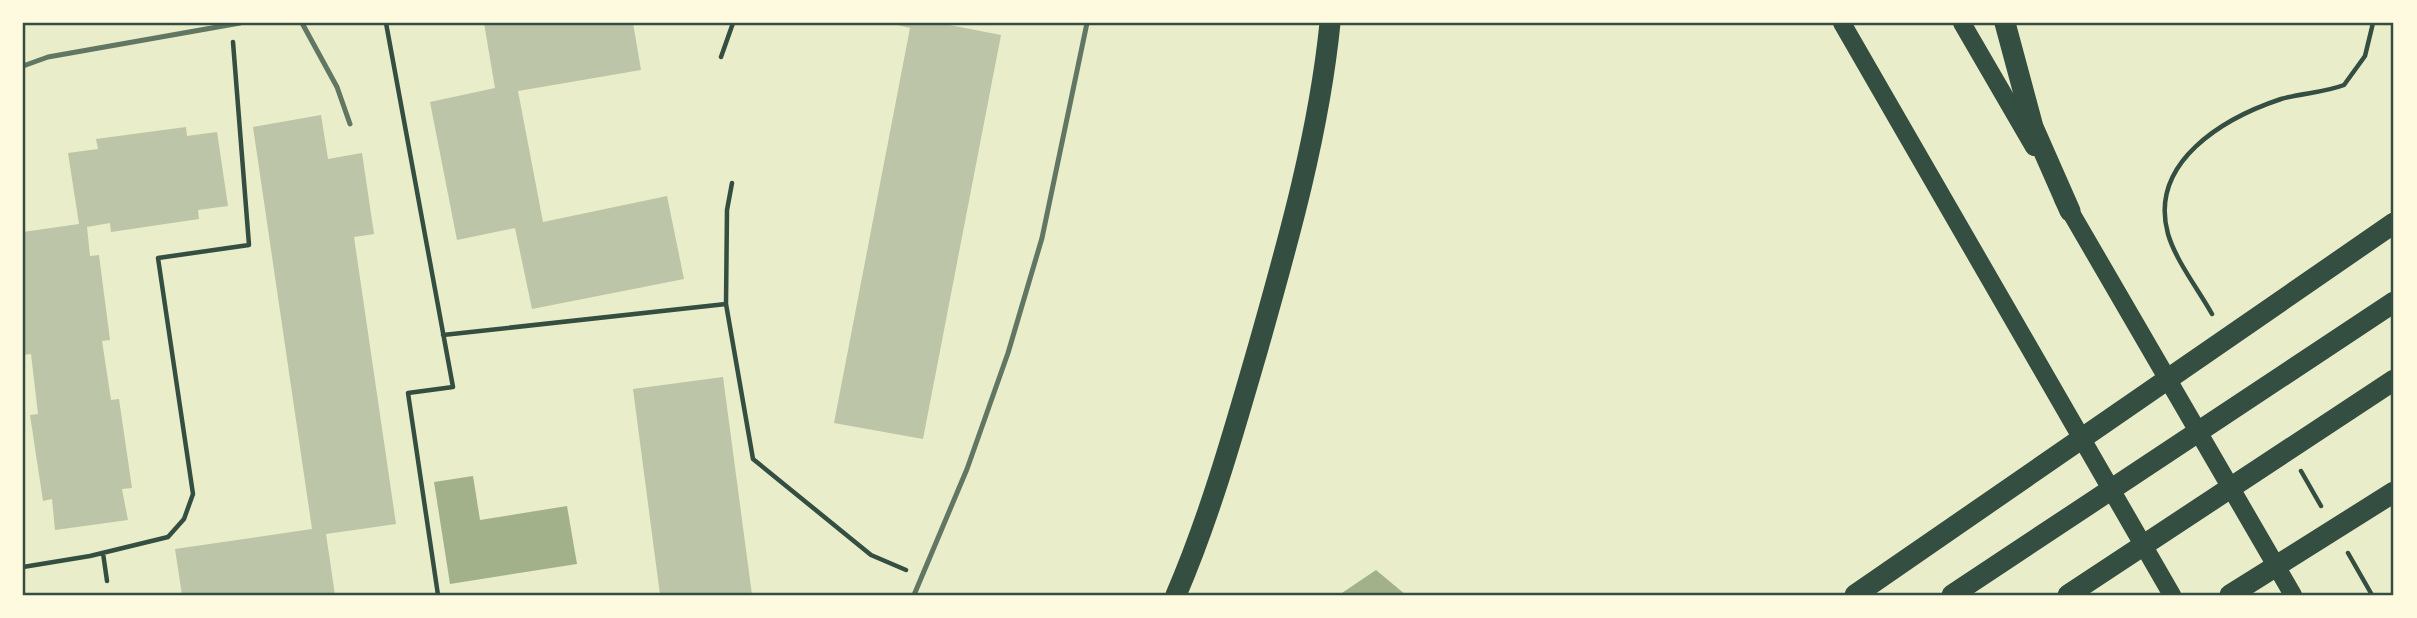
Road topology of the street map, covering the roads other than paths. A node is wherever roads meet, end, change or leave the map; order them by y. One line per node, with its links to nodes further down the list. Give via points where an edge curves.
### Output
1 (240, 23): 8 (lane)
2 (302, 23): 9 (lane, via 337,87)
3 (1087, 23): 16 (lane, via 1042,238 1009,353)
4 (1331, 23): 17 (highway, via 1325,71 1283,259 1233,433)
5 (1842, 23): 21 (main road)
6 (1962, 23): 10 (main road)
7 (2004, 23): 10 (highway, via 2033,127)
8 (23, 65)
9 (350, 124)
10 (2070, 211): 15 (main road)
11 (2394, 223): 18 (highway)
12 (2394, 302): 19 (highway)
13 (2394, 380): 20 (highway)
14 (2394, 492): 15 (highway)
15 (2277, 566): 22 (highway); 23 (main road)
16 (914, 595)
17 (1176, 595)
18 (1855, 595)
19 (1952, 595)
20 (2068, 595)
21 (2172, 595)
22 (2230, 595)
23 (2293, 595)

